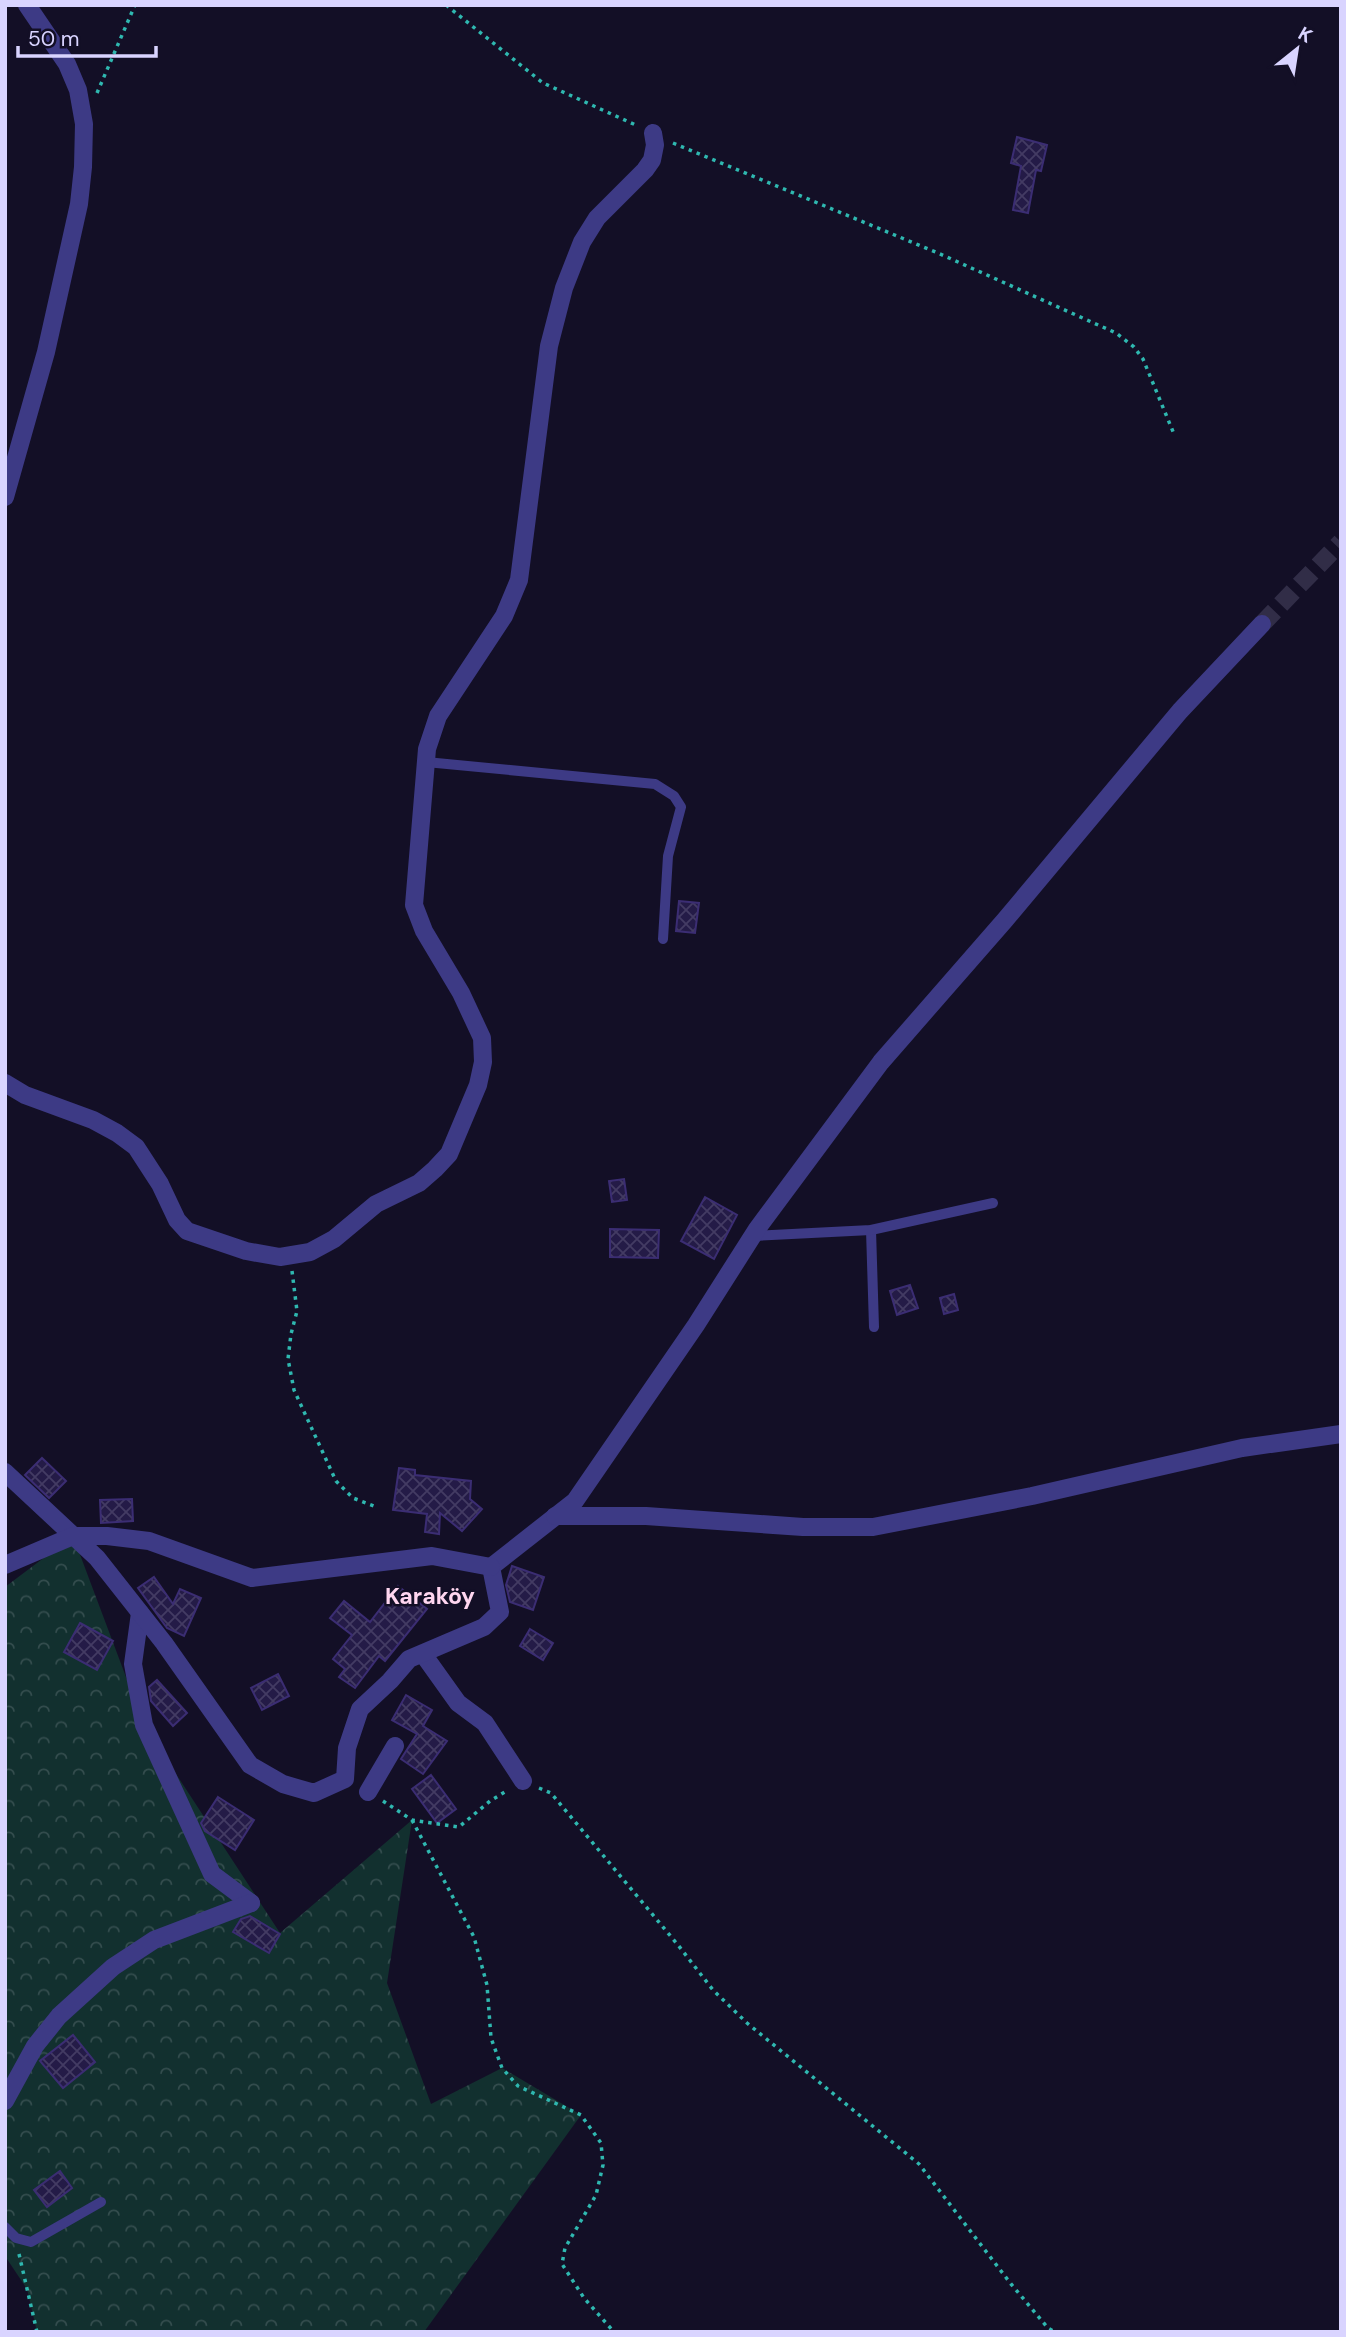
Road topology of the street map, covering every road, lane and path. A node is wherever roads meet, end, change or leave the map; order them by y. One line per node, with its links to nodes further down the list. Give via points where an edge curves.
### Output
1 (27, 5): 4 (street, via 67,64)
2 (135, 5): 4 (path)
3 (446, 5): 5 (path, via 543,83)
4 (84, 124): 7 (street, via 79,204 46,352)
5 (653, 133): 6 (path, via 1115,333 1143,359); 9 (street, via 652,160 597,218 564,288 550,346 519,580 504,616 438,716)
6 (1174, 435)
7 (5, 497)
8 (1262, 624): 14 (street, via 1180,711 881,1062)
9 (426, 762): 10 (lane, via 655,784 674,796 681,807 668,856); 15 (street, via 414,905 482,1038 478,1085 449,1154 435,1169 419,1183 376,1204 334,1239 310,1252)
10 (663, 939)
11 (5, 1083): 15 (street, via 93,1120 136,1147 187,1231 246,1251)
12 (993, 1203): 13 (lane)
13 (871, 1230): 14 (lane); 16 (lane)
14 (752, 1236): 20 (street, via 601,1466 575,1501)
15 (284, 1257): 19 (path, via 294,1274 296,1295 288,1359 294,1390 336,1481 353,1497)
16 (874, 1327)
17 (1341, 1434): 20 (street, via 1241,1448 873,1527 646,1516)
18 (5, 1472): 21 (street)
19 (374, 1506)
20 (555, 1517): 23 (street)
21 (73, 1536): 22 (street); 23 (street, via 149,1541 252,1578 432,1556); 24 (street, via 97,1558)
22 (7, 1563)
23 (491, 1567): 25 (street, via 500,1612 484,1627)
24 (140, 1613): 25 (street, via 250,1765 283,1784 314,1793 345,1779 347,1748 360,1709 409,1659); 30 (street, via 133,1664 144,1725 212,1874 251,1903 154,1940 113,1967 35,2046)
25 (424, 1654): 27 (street, via 458,1703 485,1723)
26 (395, 1746): 28 (street)
27 (523, 1781): 29 (path, via 459,1827); 36 (path, via 551,1793 713,1990 747,2023 919,2164 1010,2284)
28 (368, 1792): 29 (path)
29 (412, 1820): 35 (path, via 474,1937 487,1985 491,2038 502,2068 519,2086 581,2115 601,2143 603,2165 596,2195 565,2248 562,2264)
30 (5, 2102)
31 (101, 2202): 33 (lane, via 31,2242)
32 (5, 2227): 33 (lane)
33 (16, 2238): 34 (path)
34 (37, 2332)
35 (614, 2332)
36 (1055, 2332)

